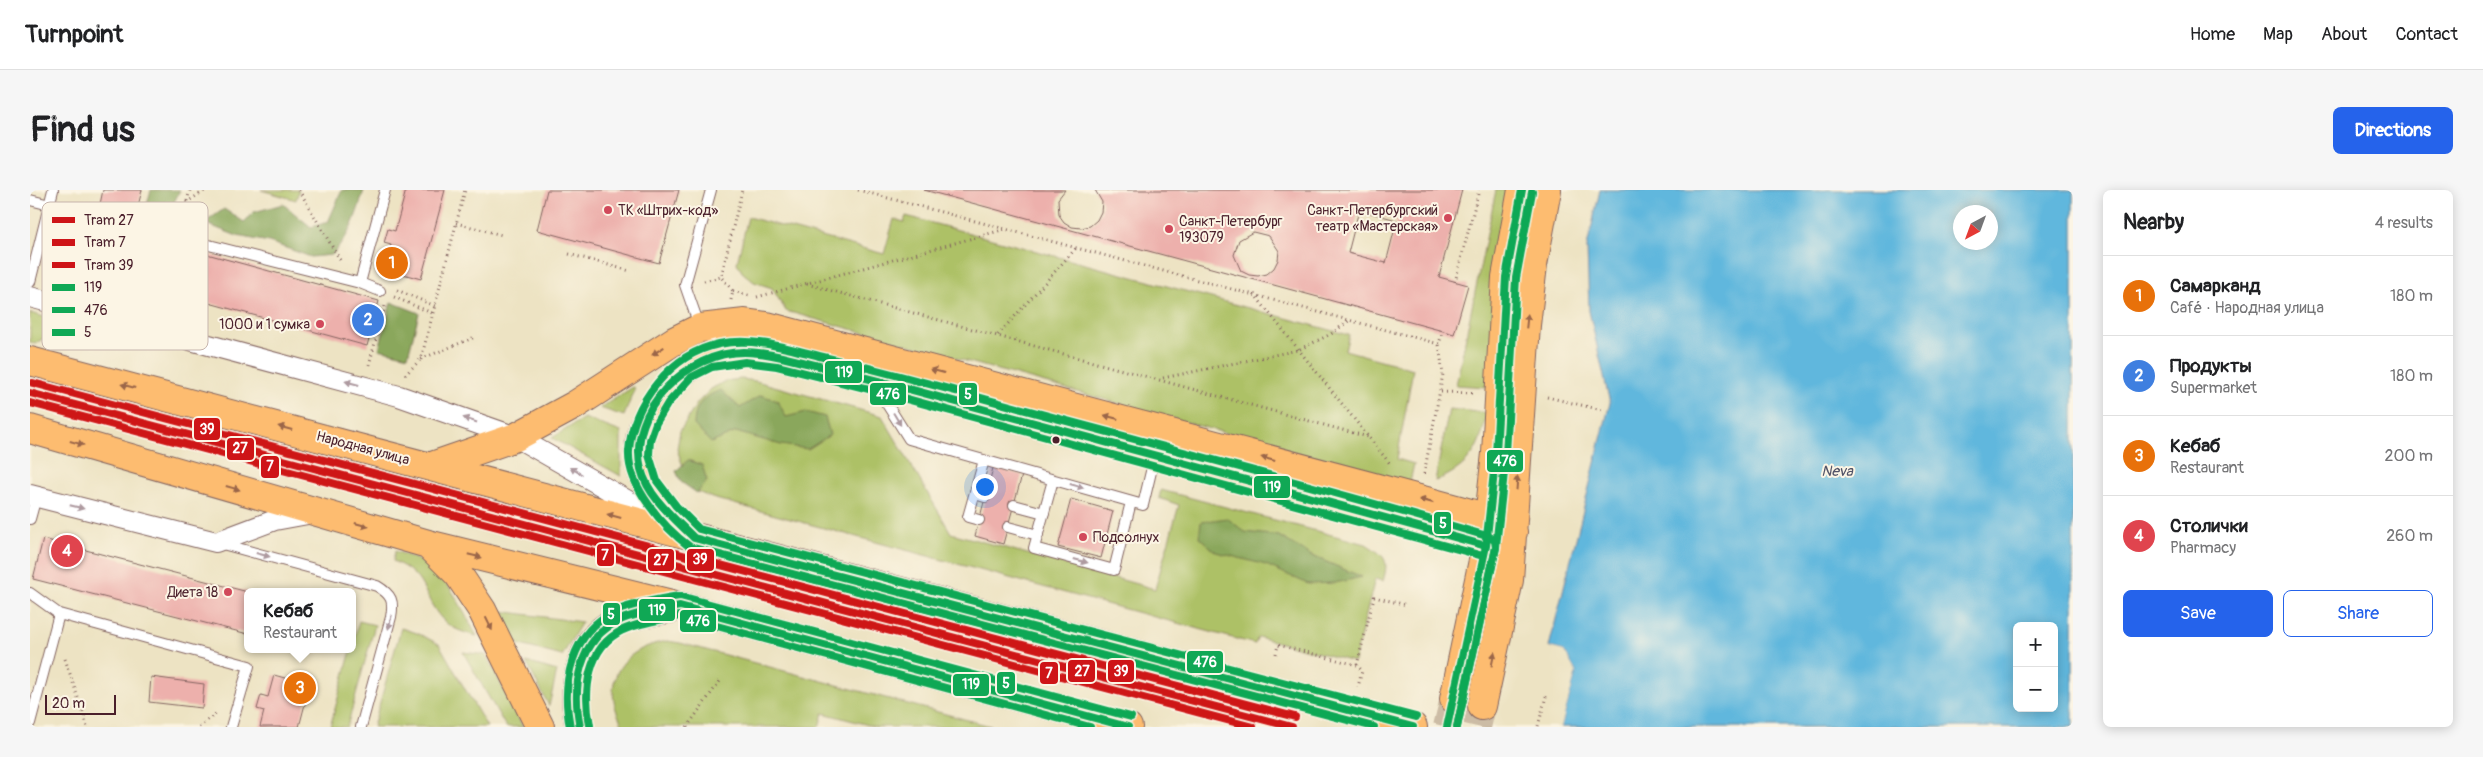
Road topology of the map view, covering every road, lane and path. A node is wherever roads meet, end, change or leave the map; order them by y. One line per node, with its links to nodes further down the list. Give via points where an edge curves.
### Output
1 (190, 190): 12 (path)
2 (206, 190): 12 (path)
3 (299, 190): 23 (path, via 341,261)
4 (385, 190): 23 (lane)
5 (465, 190): 13 (path)
6 (711, 190): 33 (lane, via 685,285)
7 (742, 190): 26 (path, via 721,277)
8 (858, 190): 14 (path)
9 (1479, 190): 22 (path)
10 (1522, 190): 67 (main road, via 1506,277)
11 (1547, 190): 70 (main road, one-way to 11, via 1526,325)
12 (187, 202)
13 (456, 223): 15 (path); 30 (path)
14 (1007, 229): 18 (path); 24 (path)
15 (502, 235)
16 (42, 236): 21 (lane)
17 (208, 245): 23 (lane)
18 (1077, 247): 28 (path); 35 (path)
19 (569, 254): 20 (path)
20 (630, 270)
21 (30, 282)
22 (1455, 282)
23 (360, 283): 27 (lane)
24 (807, 284): 26 (path, via 756,297); 35 (path)
25 (394, 289): 30 (path)
26 (733, 291): 29 (path)
27 (384, 293): 31 (path); 42 (path)
28 (1253, 294): 32 (path); 39 (path)
29 (730, 301)
30 (435, 306): 31 (path)
31 (432, 313): 40 (path)
32 (1351, 320): 37 (path); 39 (path)
33 (700, 328): 51 (main road, one-way to 51); 67 (main road, one-way to 33, via 767,326 745,323)
34 (1443, 330): 37 (path)
35 (998, 335): 45 (path)
36 (474, 337): 40 (path)
37 (1439, 344): 46 (path, via 1443,374)
38 (208, 345): 51 (street, one-way to 38, via 399,396)
39 (1298, 350): 45 (path); 52 (path)
40 (421, 359): 43 (path)
41 (30, 361): 55 (main road, Народная улица, one-way to 41)
42 (369, 366)
43 (404, 376)
44 (871, 378): 53 (main road); 54 (lane, one-way to 54, via 909,439); 72 (main road, via 764,353 740,351 718,354 676,377 657,397 638,449 642,478 660,504)
45 (1160, 379): 52 (path)
46 (1441, 392): 47 (path); 58 (path)
47 (1477, 394)
48 (1546, 397): 49 (path)
49 (1602, 410)
50 (30, 429): 64 (main road, one-way to 64)
51 (516, 437): 55 (main road); 72 (street, one-way to 51)
52 (1368, 437): 56 (path)
53 (1156, 456): 62 (lane, via 1143,505); 75 (main road)
54 (984, 460): 57 (lane); 59 (lane)
55 (432, 466): 72 (main road, Народная улица, one-way to 55)
56 (1399, 471)
57 (1053, 480): 62 (lane, one-way to 62); 65 (lane)
58 (1423, 481)
59 (974, 494): 61 (lane); 68 (lane, via 968,516)
60 (33, 496): 66 (lane); 73 (street, one-way to 73)
61 (985, 497)
62 (1131, 502): 71 (lane, one-way to 62, via 1034,548 1114,570)
63 (1014, 505): 65 (lane)
64 (315, 512): 73 (street, via 275,520); 74 (main road, one-way to 74)
65 (1044, 513): 71 (lane)
66 (30, 518)
67 (1489, 518): 70 (main road); 75 (main road)
68 (979, 520)
69 (1008, 527): 71 (lane)
70 (1513, 532): 75 (main road); 87 (main road, one-way to 70, via 1509,580)
71 (1038, 535)
72 (694, 538): 97 (main road, Народная улица)
73 (216, 542): 92 (lane, one-way to 92, via 378,586 389,593 394,603)
74 (428, 544): 78 (main road, one-way to 78); 93 (main road, one-way to 93, via 458,574 482,610)
75 (1486, 546): 86 (main road)
76 (30, 593): 79 (lane)
77 (1407, 605): 82 (path, via 1374,597)
78 (680, 606): 94 (main road, via 626,618 600,633 589,648 580,671 575,696); 96 (main road)
79 (59, 614): 80 (lane); 91 (lane, via 249,666)
80 (55, 628): 88 (lane); 90 (path)
81 (1276, 654): 82 (path, via 1278,645)
82 (1356, 665): 84 (path, via 1362,671)
83 (720, 681): 95 (path)
84 (1359, 682)
85 (1547, 693): 89 (path)
86 (1454, 699)
87 (1482, 706)
88 (30, 723)
89 (1538, 726)
90 (88, 727)
91 (232, 727)
92 (361, 727)
93 (540, 727)
94 (580, 727)
95 (687, 727)
96 (1128, 727)
97 (1412, 727)

